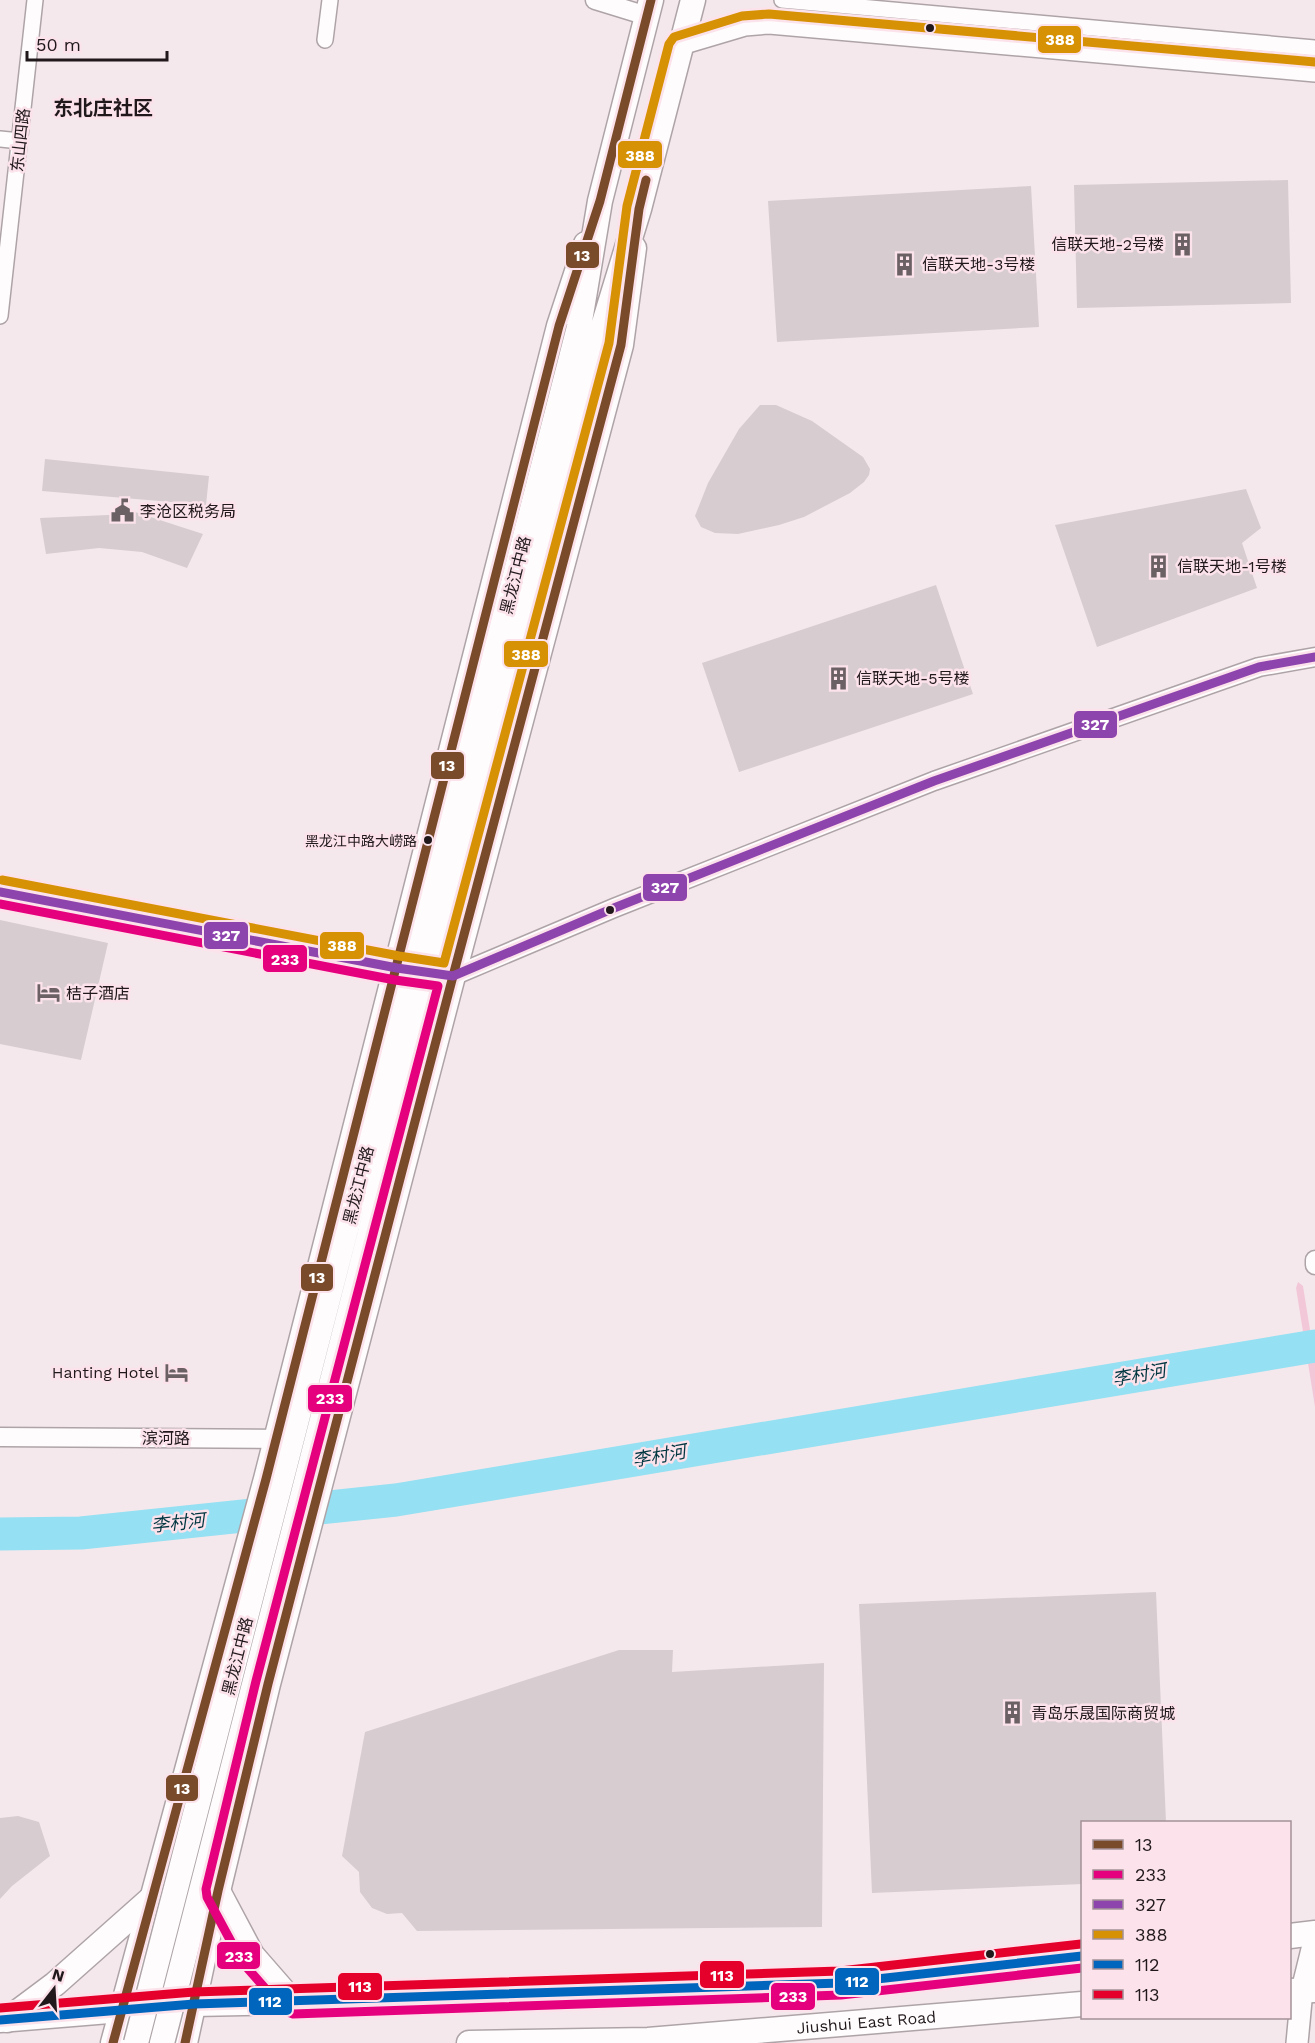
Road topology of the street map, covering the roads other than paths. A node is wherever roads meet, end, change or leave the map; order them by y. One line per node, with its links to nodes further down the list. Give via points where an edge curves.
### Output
1 (35, 0): 12 (street, 东山四路)
2 (330, 0): 7 (street)
3 (595, 0): 6 (street)
4 (693, 0): 8 (main road)
5 (782, 0): 9 (street)
6 (649, 8): 13 (main road)
7 (325, 40)
8 (681, 47): 10 (street, via 745,28 769,26); 14 (main road)
9 (1315, 48)
10 (1315, 74)
11 (0, 139): 12 (street)
12 (20, 141): 15 (street, 东山四路)
13 (600, 201): 16 (main road); 19 (main road, via 559,326)
14 (639, 209): 16 (main road); 20 (main road, via 621,345)
15 (0, 316)
16 (590, 330): 37 (main road, 黑龙江中路, bridge); 38 (main road, 黑龙江中路, bridge)
17 (1315, 657): 20 (street, via 1259,668 934,781)
18 (0, 892): 19 (street)
19 (397, 968): 20 (street); 22 (main road)
20 (453, 976): 23 (main road)
21 (0, 1437): 22 (street, 滨河路)
22 (275, 1439): 23 (street, 滨河路); 25 (main road)
23 (333, 1440): 24 (main road)
24 (218, 1892): 30 (main road, via 252,1955); 31 (main road)
25 (153, 1897): 33 (main road); 34 (main road, via 55,1984)
26 (1315, 1935): 27 (main road); 29 (main road)
27 (1291, 1936)
28 (1081, 1956): 30 (main road, via 842,1983)
29 (1302, 1991): 41 (main road)
30 (293, 2002): 31 (main road)
31 (194, 2004): 33 (main road); 39 (main road)
32 (1081, 2004): 35 (main road, Jiushui East Road)
33 (121, 2011): 34 (main road); 36 (main road)
34 (3, 2020)
35 (648, 2041): 40 (main road, Jiushui East Road)
36 (113, 2043)
37 (136, 2043)
38 (162, 2043)
39 (185, 2043)
40 (469, 2043)
41 (1297, 2043)

